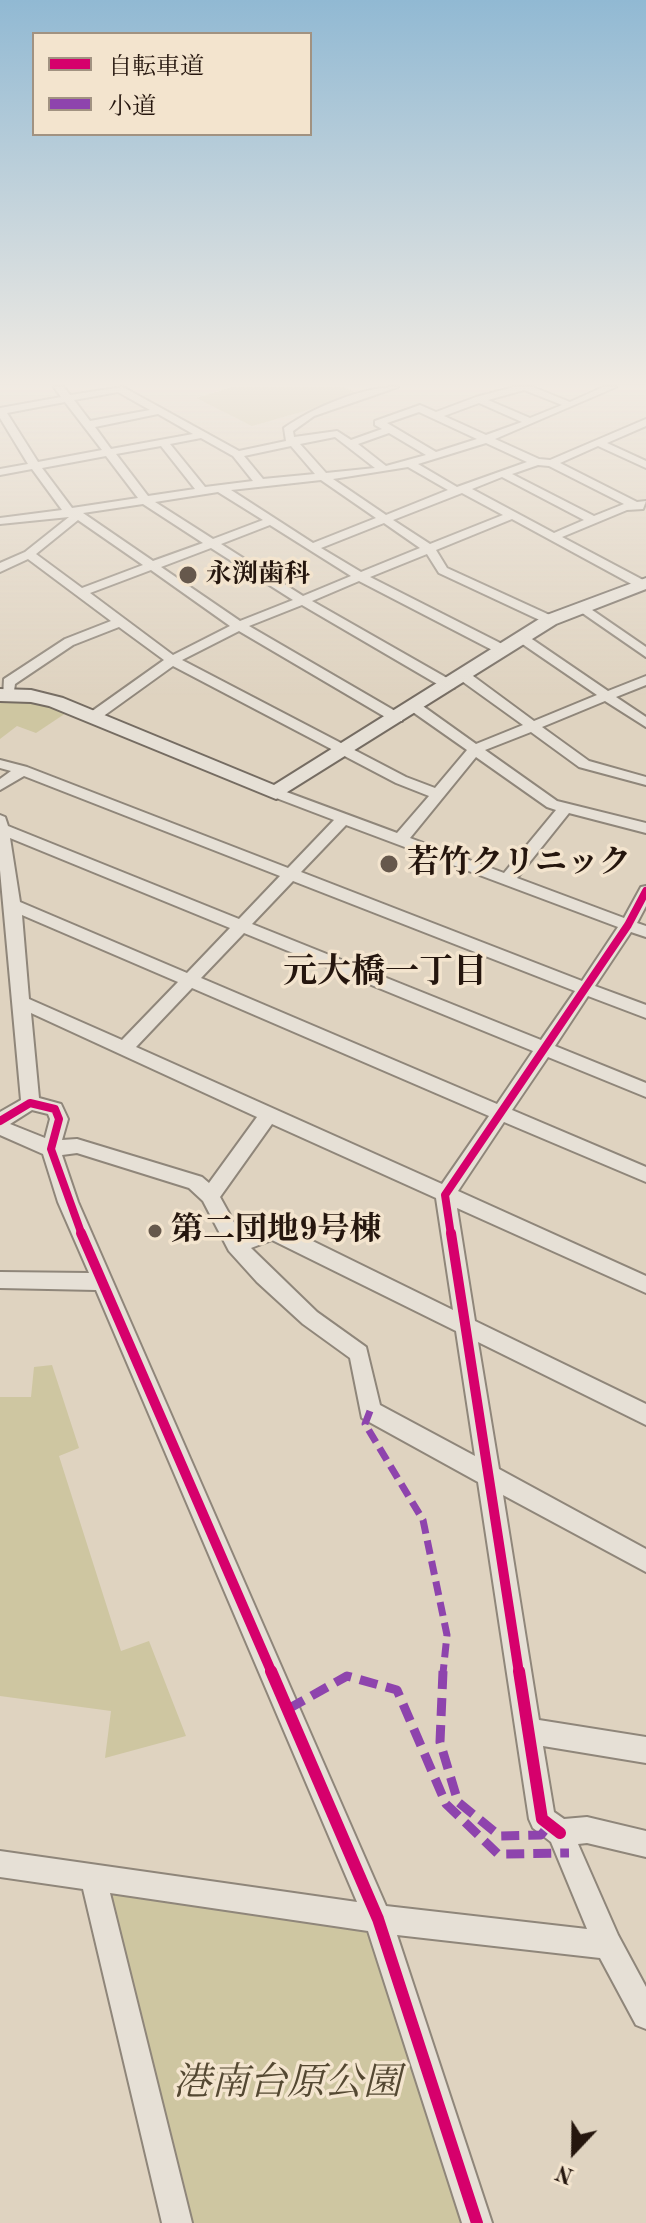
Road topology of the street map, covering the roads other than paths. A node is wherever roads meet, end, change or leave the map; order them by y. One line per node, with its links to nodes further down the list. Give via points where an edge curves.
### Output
1 (55, 491): 13 (street)
2 (138, 491): 11 (street)
3 (211, 491): 10 (street)
4 (224, 491): 18 (street)
5 (343, 491): 15 (street)
6 (458, 491): 15 (street)
7 (461, 491): 14 (street)
8 (537, 491): 16 (street)
9 (611, 491): 12 (street)
10 (203, 492): 11 (street)
11 (147, 502): 13 (street); 20 (street)
12 (642, 505): 16 (street)
13 (74, 514): 17 (street); 23 (street); 24 (street)
14 (510, 516): 19 (street); 22 (street)
15 (385, 520): 21 (street); 22 (street)
16 (593, 520): 19 (street)
17 (0, 521)
18 (271, 521): 20 (street); 21 (street)
19 (553, 537): 27 (street)
20 (212, 543): 24 (street); 29 (street)
21 (310, 548): 26 (street)
22 (429, 549): 26 (street); 31 (street, via 443,570)
23 (29, 554): 25 (street); 28 (street)
24 (152, 565): 28 (street); 33 (street)
25 (0, 568)
26 (358, 576): 29 (street); 35 (street)
27 (641, 588): 30 (street)
28 (80, 593): 32 (street)
29 (300, 599): 33 (street); 38 (street)
30 (582, 607): 31 (street); 36 (street)
31 (550, 620): 34 (street)
32 (120, 622): 37 (street); 40 (street, via 69,642 9,682)
33 (239, 626): 37 (street); 44 (street)
34 (522, 638): 35 (street); 41 (street)
35 (503, 650): 38 (street)
36 (646, 653)
37 (172, 660): 43 (street); 47 (street)
38 (457, 680): 42 (street); 46 (street)
39 (646, 680): 41 (street)
40 (4, 695): 43 (street, via 56,702)
41 (607, 695): 45 (street); 46 (street)
42 (415, 707): 44 (street); 48 (street)
43 (93, 717): 53 (street)
44 (397, 718): 47 (street)
45 (646, 723)
46 (530, 726): 48 (street); 51 (street, via 584,764)
47 (344, 750): 53 (street); 54 (street)
48 (474, 750): 54 (street); 55 (street)
49 (0, 764): 50 (street)
50 (22, 770): 52 (street); 60 (street)
51 (646, 781)
52 (0, 786)
53 (276, 793): 56 (street)
54 (437, 794): 59 (street)
55 (565, 808): 58 (street); 62 (street)
56 (343, 819): 59 (street); 60 (street)
57 (1, 824): 61 (street); 65 (street)
58 (646, 828)
59 (399, 841): 62 (street)
60 (293, 874): 65 (street); 69 (street)
61 (5, 877): 64 (street)
62 (506, 881): 66 (street)
63 (646, 891): 66 (street)
64 (13, 905): 68 (street); 70 (street)
65 (241, 925): 68 (street); 72 (street)
66 (628, 925): 67 (street); 69 (street)
67 (646, 932)
68 (189, 979): 73 (street); 76 (street)
69 (583, 988): 71 (street); 72 (street)
70 (21, 1002): 73 (street); 75 (street)
71 (646, 1012)
72 (542, 1048): 74 (street); 76 (street)
73 (123, 1050): 77 (street)
74 (646, 1090)
75 (30, 1103): 78 (street); 79 (street, via 55,1109 59,1119)
76 (499, 1112): 80 (street); 81 (street)
77 (269, 1114): 81 (street); 82 (street)
78 (0, 1124): 79 (street)
79 (51, 1149): 82 (street, via 77,1146 195,1182); 85 (street)
80 (646, 1175)
81 (445, 1195): 86 (street); 87 (street)
82 (210, 1196): 83 (street)
83 (236, 1245): 87 (street, via 273,1231); 89 (street, via 310,1318 359,1353 370,1411)
84 (0, 1280): 85 (street)
85 (103, 1282): 97 (street)
86 (646, 1285)
87 (466, 1326): 88 (street); 89 (street)
88 (646, 1415)
89 (491, 1477): 90 (street); 91 (street)
90 (646, 1561)
91 (528, 1731): 92 (street); 93 (street, via 542,1819)
92 (646, 1750)
93 (560, 1833): 94 (street, via 587,1830); 98 (street)
94 (646, 1844)
95 (0, 1864): 96 (street)
96 (93, 1877): 97 (street); 100 (street)
97 (378, 1919): 98 (street); 101 (street)
98 (608, 1945): 99 (street)
99 (646, 2015)
100 (177, 2223)
101 (477, 2223)

